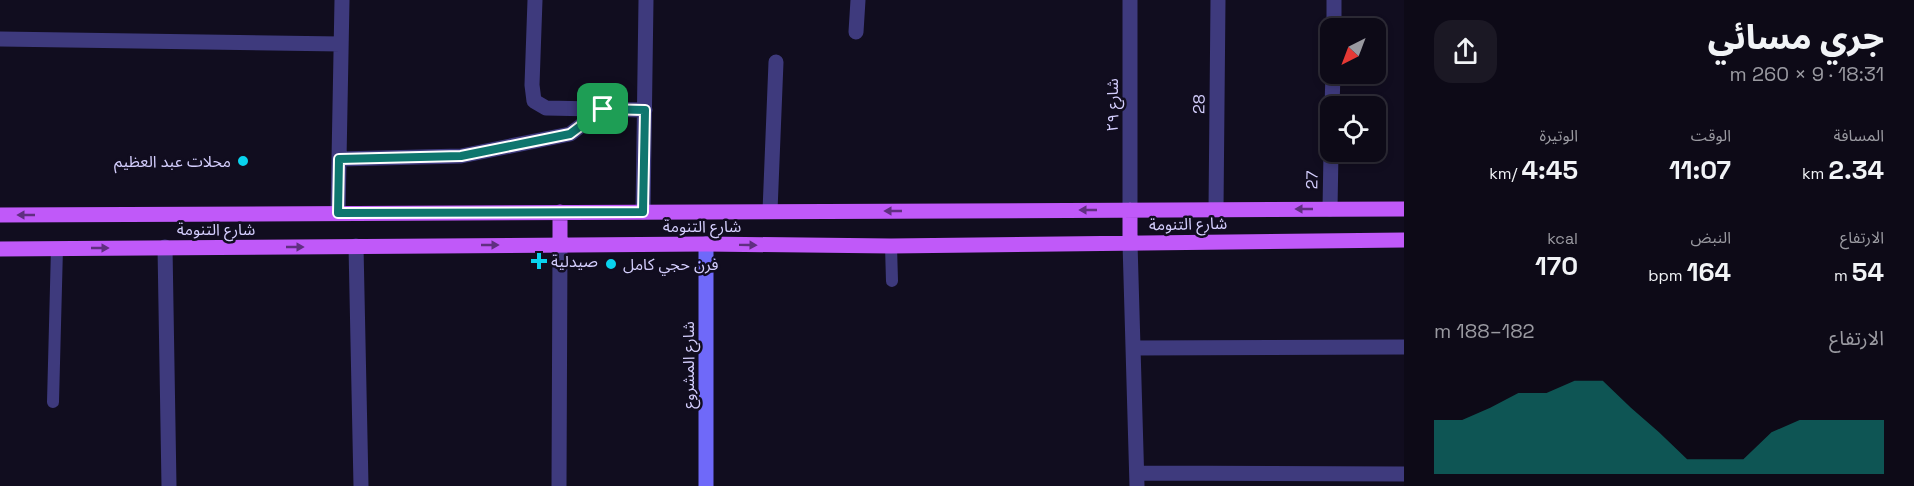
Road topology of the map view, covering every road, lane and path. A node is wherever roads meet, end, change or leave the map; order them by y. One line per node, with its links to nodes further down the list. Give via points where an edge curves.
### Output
1 (342, 0): 11 (street)
2 (536, 0): 13 (street, via 534,101 546,108)
3 (646, 0): 14 (street)
4 (858, 0): 9 (street)
5 (1130, 0): 20 (street, شارع ٢٩)
6 (1218, 0): 17 (street, 28)
7 (1334, 0): 8 (street)
8 (1334, 18)
9 (856, 32)
10 (0, 39): 11 (street)
11 (341, 44): 15 (street)
12 (776, 62): 23 (street)
13 (603, 109): 14 (street); 15 (street, via 570,134 461,156)
14 (645, 110): 22 (street)
15 (339, 159): 24 (street)
16 (1331, 162): 18 (street, 27)
17 (1216, 209): 18 (main road, شارع التنومة, one-way to 17); 20 (main road, شارع التنومة)
18 (1330, 209): 19 (main road, شارع التنومة)
19 (1404, 209)
20 (1131, 210): 23 (main road, شارع التنومة, one-way to 23); 27 (main road)
21 (560, 212): 22 (main road, شارع التنومة); 24 (main road, شارع التنومة); 29 (main road)
22 (643, 212): 23 (main road, شارع التنومة)
23 (770, 212)
24 (338, 213): 25 (main road, شارع التنومة, one-way to 25)
25 (0, 215)
26 (1404, 240): 27 (main road, شارع التنومة)
27 (1130, 243): 31 (main road, شارع التنومة); 37 (street)
28 (706, 244): 29 (main road, شارع التنومة); 31 (main road, شارع التنومة, one-way to 31); 44 (main road, شارع المشروع)
29 (560, 245): 30 (main road, شارع التنومة, one-way to 29); 43 (street)
30 (356, 246): 32 (main road, شارع التنومة, one-way to 30); 42 (street)
31 (891, 246): 35 (lane)
32 (165, 247): 33 (main road, شارع التنومة, one-way to 32); 41 (street)
33 (57, 248): 34 (main road, شارع التنومة); 38 (lane)
34 (0, 249)
35 (892, 281)
36 (1404, 346): 37 (street)
37 (1133, 348): 40 (street)
38 (53, 402)
39 (1404, 474): 40 (street)
40 (1137, 480)
41 (169, 486)
42 (361, 486)
43 (559, 486)
44 (706, 486)

